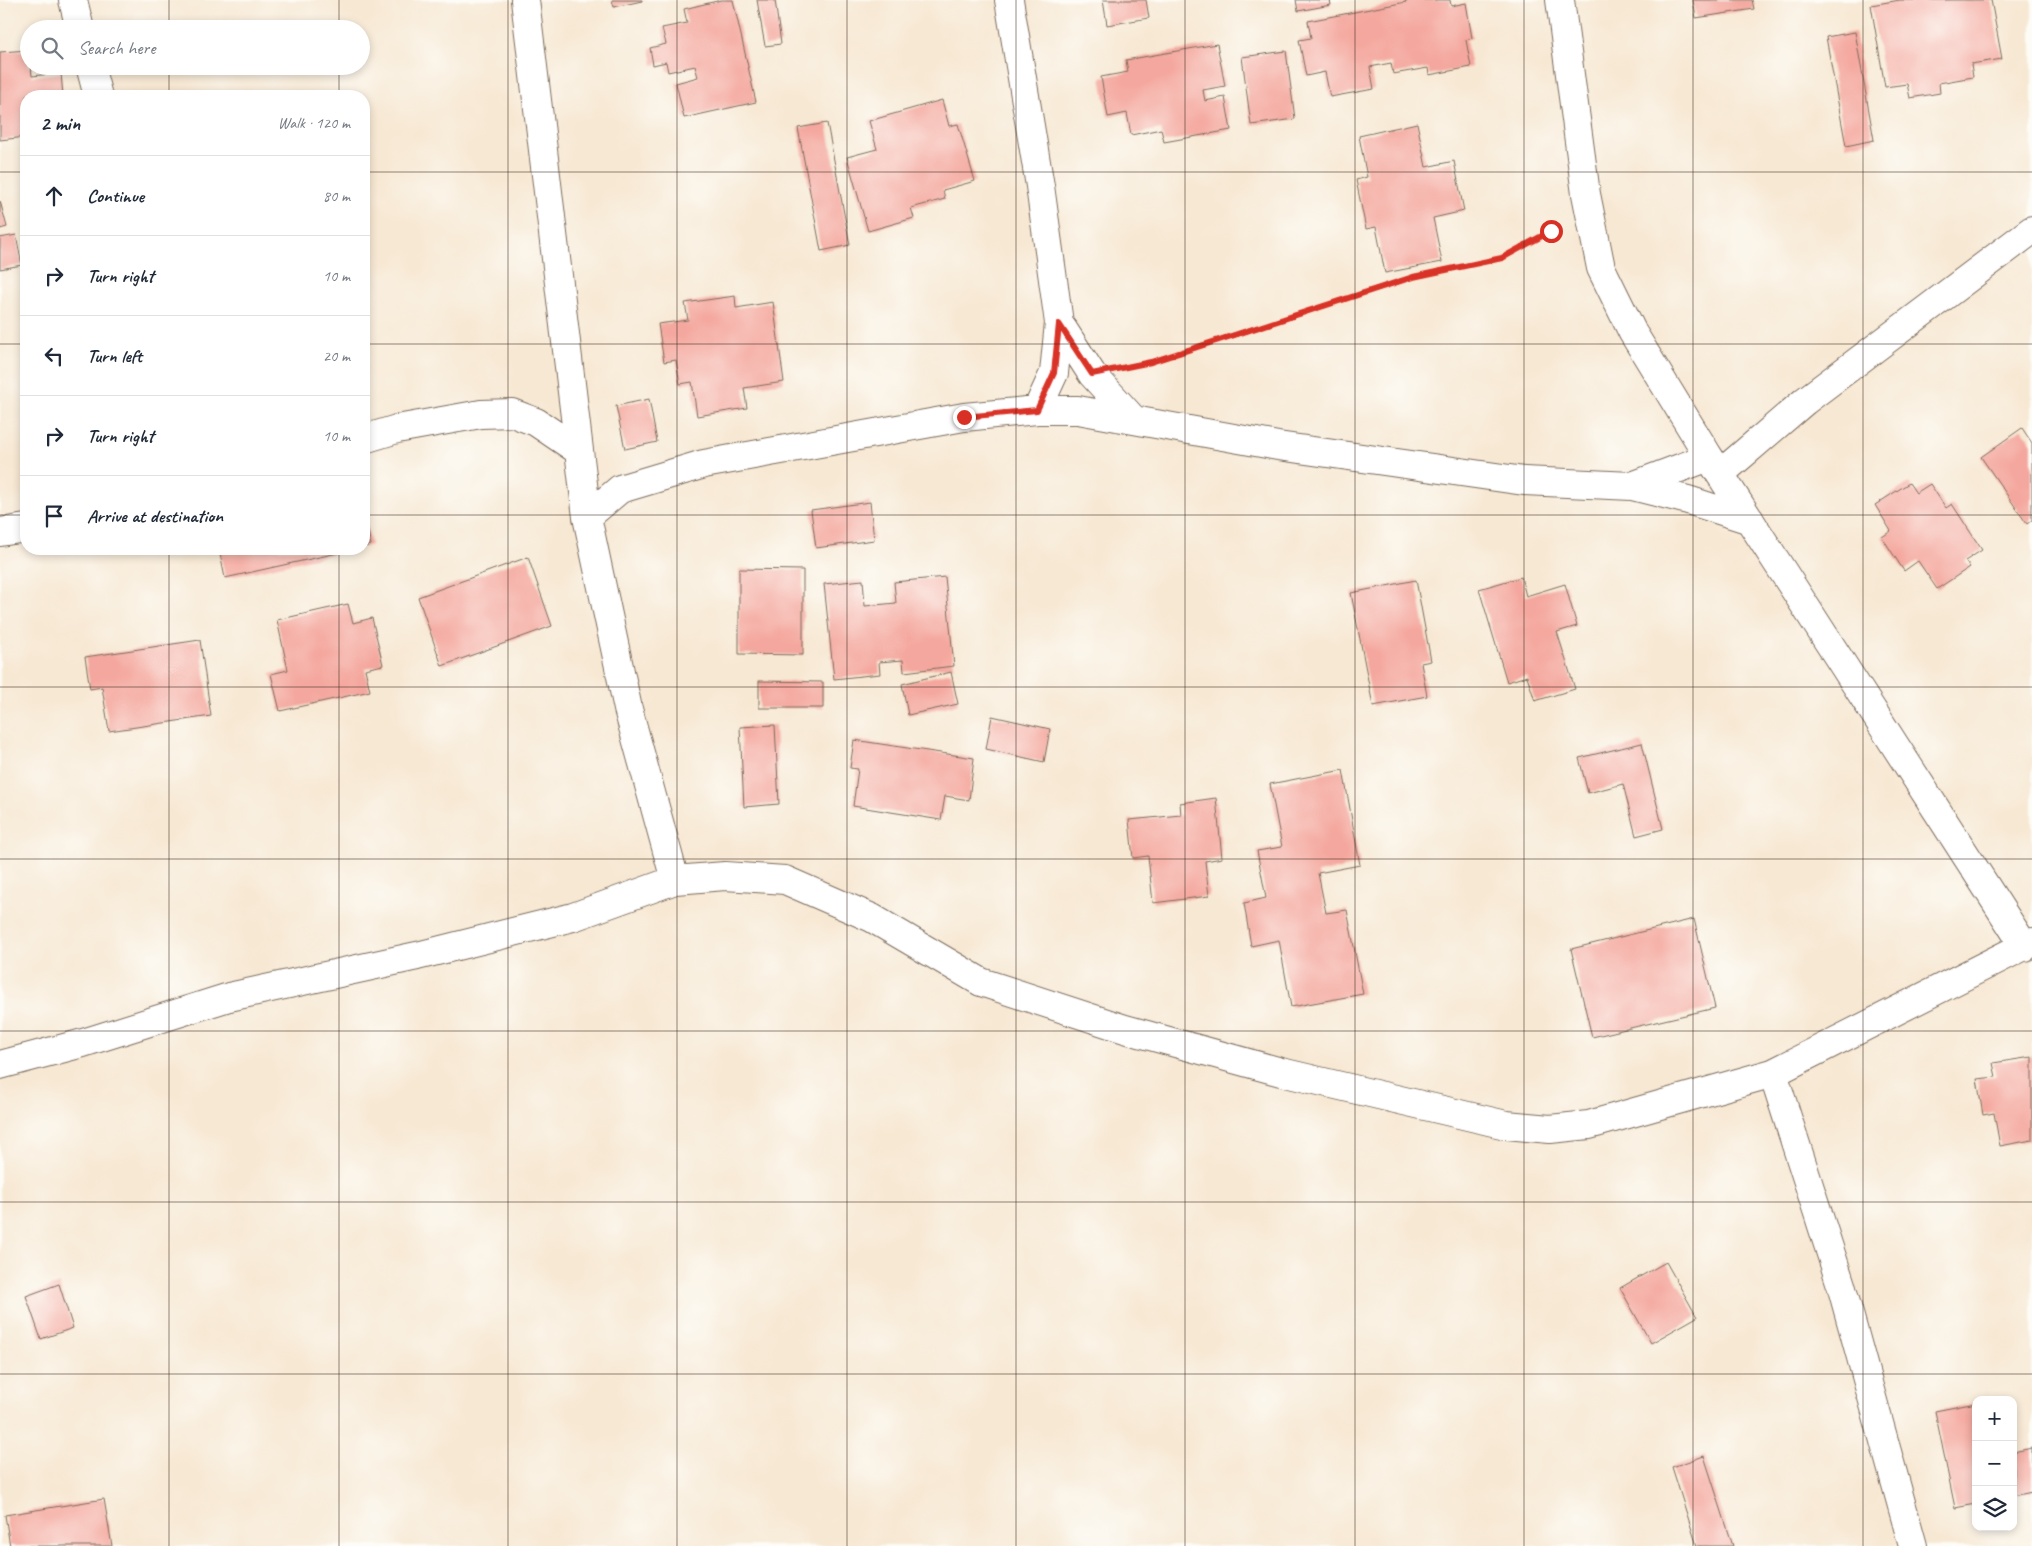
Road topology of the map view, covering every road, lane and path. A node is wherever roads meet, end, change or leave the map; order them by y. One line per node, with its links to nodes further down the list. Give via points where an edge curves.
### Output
1 (73, 0): 5 (street)
2 (525, 0): 15 (street)
3 (1009, 0): 10 (street)
4 (1560, 0): 8 (street)
5 (78, 20)
6 (92, 75): 7 (street)
7 (96, 90)
8 (1586, 194): 11 (path, via 1551,231 1502,258 1413,277 1151,362); 16 (street, via 1601,268 1633,333)
9 (2032, 230): 16 (street)
10 (1059, 324): 11 (street); 12 (street, via 1054,373)
11 (1092, 374): 13 (street)
12 (1037, 410): 13 (street, via 1078,410); 18 (street, via 964,417 704,464 620,489)
13 (1133, 420): 17 (street, via 1278,446 1524,481)
14 (370, 437): 15 (street, via 481,414 512,413 536,422)
15 (579, 451): 18 (street)
16 (1715, 466): 17 (street); 19 (street)
17 (1632, 486): 19 (street)
18 (587, 517): 22 (street, via 628,709)
19 (1750, 520): 23 (street)
20 (20, 529): 21 (street)
21 (0, 532)
22 (675, 880): 24 (street, via 573,917 417,956 229,997); 25 (street, via 725,876 785,880 872,918 981,982 1126,1029 1281,1072 1506,1125 1550,1128 1590,1125)
23 (2028, 945): 25 (street)
24 (0, 1066)
25 (1773, 1072): 26 (street, via 1841,1285)
26 (1913, 1546)

